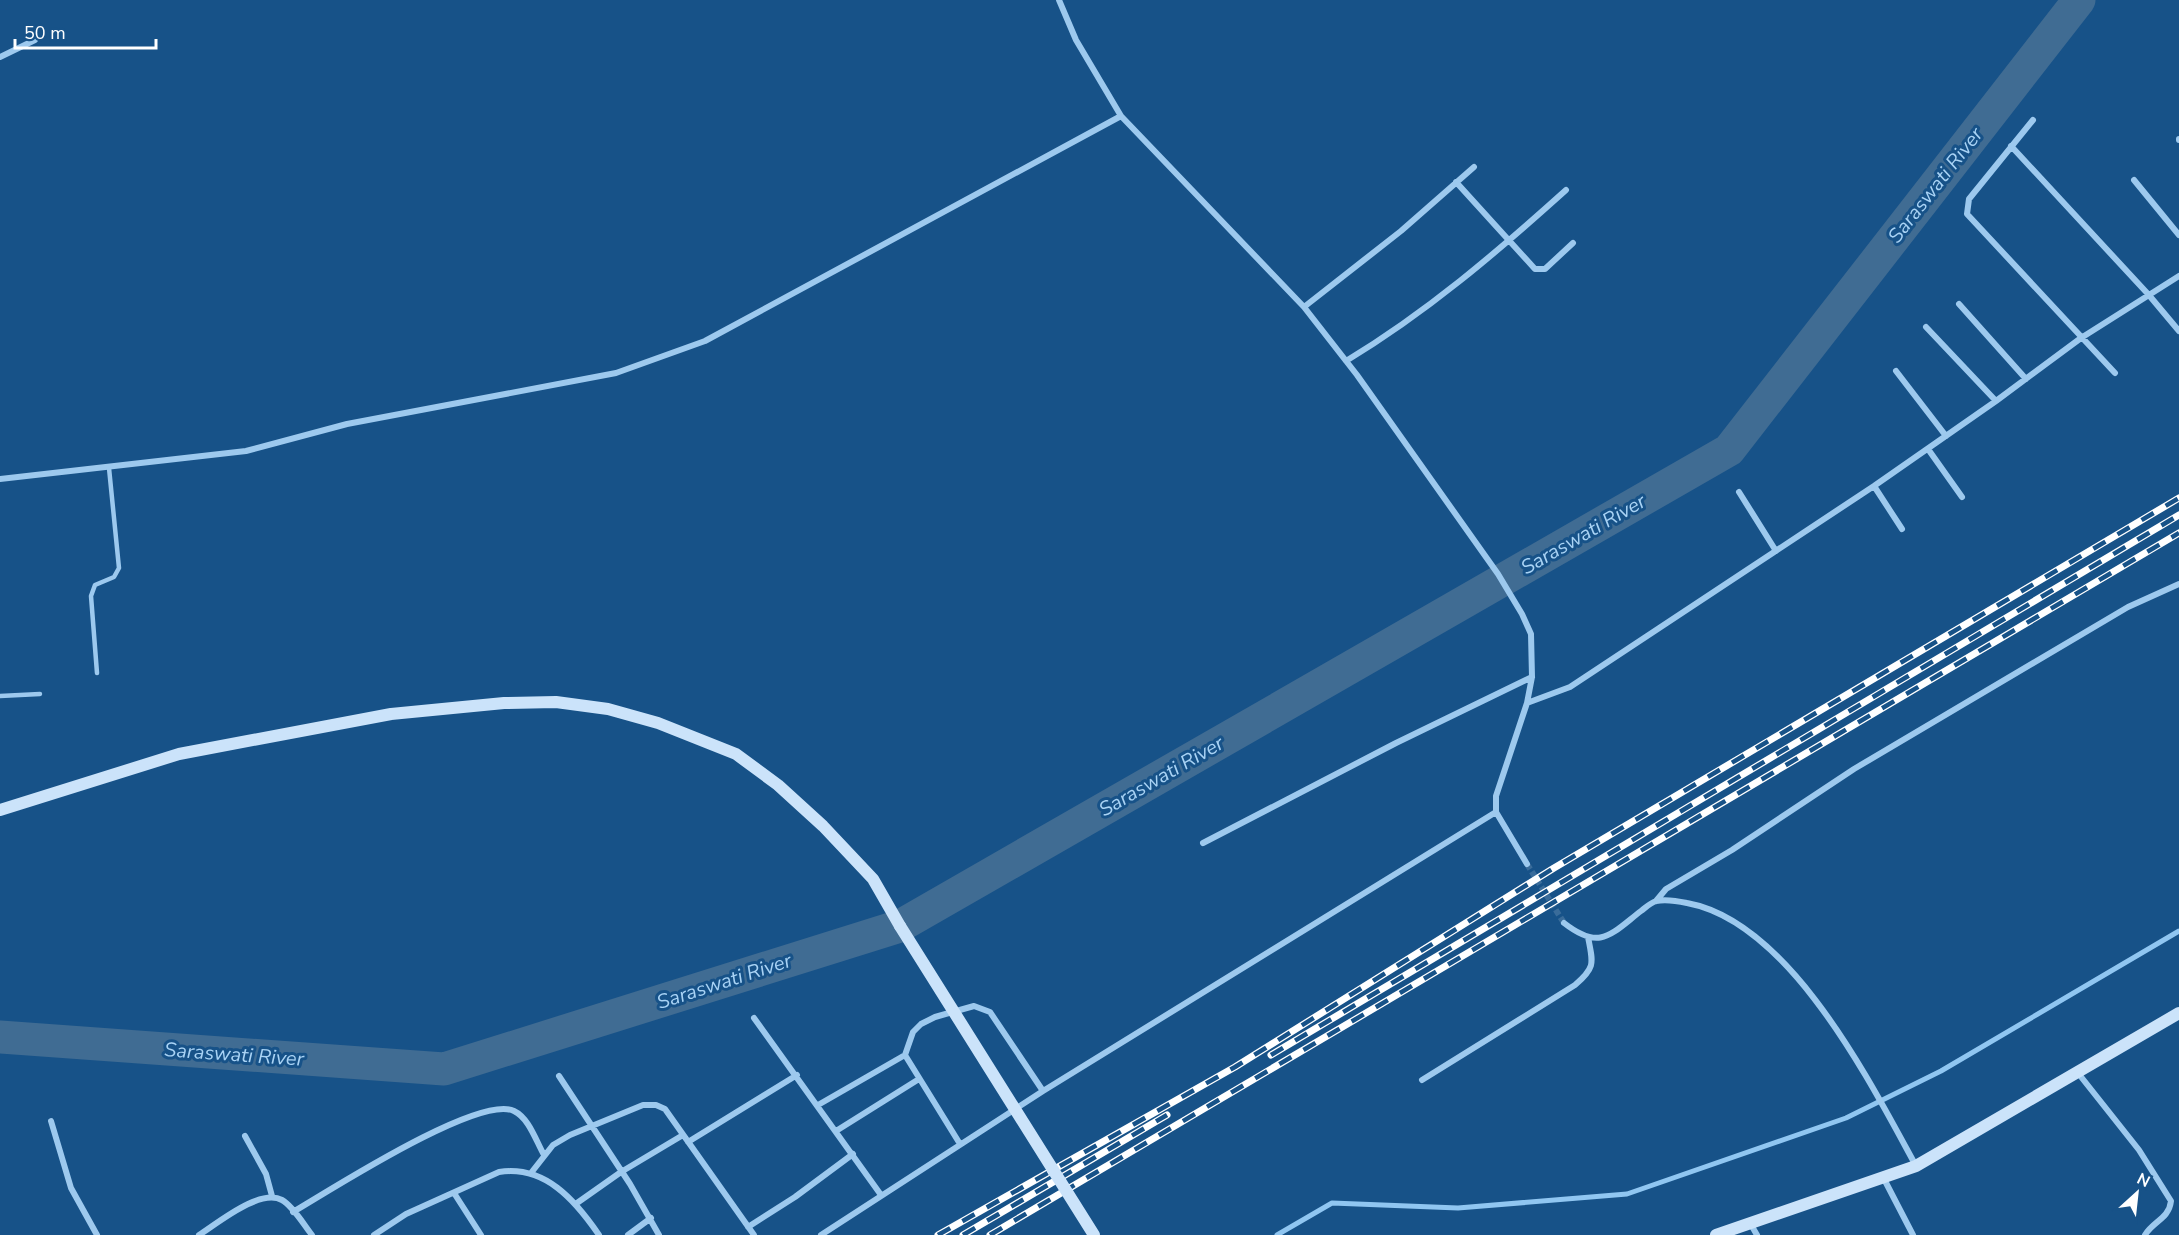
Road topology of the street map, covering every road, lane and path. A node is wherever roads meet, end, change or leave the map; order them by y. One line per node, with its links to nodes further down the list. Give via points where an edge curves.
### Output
1 (1059, 0): 4 (street, via 1076,40)
2 (35, 40): 3 (street)
3 (0, 57)
4 (1120, 116): 17 (street); 28 (street, via 705,341 616,374 347,424 246,451)
5 (2033, 120): 6 (street)
6 (2011, 146): 15 (street); 20 (street, via 1969,199 1966,214)
7 (1474, 167): 9 (street)
8 (2134, 180): 11 (street)
9 (1456, 182): 12 (street); 17 (street)
10 (1566, 190): 12 (street)
11 (2179, 235)
12 (1510, 241): 13 (street, via 1540,271); 21 (street, via 1460,284)
13 (1573, 243)
14 (2179, 276): 15 (street)
15 (2148, 294): 19 (street); 20 (street)
16 (1959, 304): 24 (street)
17 (1304, 307): 21 (street)
18 (1926, 327): 25 (street)
19 (2179, 331)
20 (2080, 338): 23 (street); 24 (street)
21 (1346, 362): 37 (street, via 1498,574 1522,614 1531,634)
22 (1896, 371): 26 (street)
23 (2115, 373)
24 (2026, 379): 25 (street)
25 (1996, 401): 26 (street)
26 (1946, 436): 27 (street)
27 (1928, 448): 30 (street); 32 (street)
28 (109, 468): 29 (street); 36 (lane, via 119,568 114,577 95,585 91,596)
29 (0, 479)
30 (1874, 486): 33 (street); 34 (street)
31 (1739, 492): 34 (street)
32 (1962, 497)
33 (1902, 529)
34 (1776, 551): 40 (street, via 1570,687)
35 (2179, 584): 45 (street, via 2128,607 1854,769 1666,889)
36 (97, 673)
37 (1532, 676): 40 (street); 43 (street)
38 (40, 694): 39 (lane)
39 (0, 696)
40 (1527, 703): 42 (street, via 1496,796)
41 (0, 810): 91 (street, bridge, via 179,754 392,714 556,702 608,710 696,736 736,754 778,785 873,879)
42 (1496, 812): 44 (street); 56 (street)
43 (1203, 843)
44 (1527, 864)
45 (1656, 901): 47 (street, via 1608,937); 67 (street, via 1705,906 1727,916 1801,981 1842,1038)
46 (1564, 923): 47 (street)
47 (1588, 937): 55 (street, via 1593,964 1589,973)
48 (2179, 1013): 51 (street)
49 (754, 1018): 52 (street)
50 (905, 1055): 54 (street); 56 (street, via 913,1032 921,1023 946,1013 982,1007 990,1012); 57 (street)
51 (2078, 1072): 67 (street); 75 (street, via 2139,1150)
52 (797, 1075): 57 (street); 63 (street)
53 (559, 1076): 59 (street)
54 (920, 1079): 60 (street); 64 (street)
55 (1422, 1080)
56 (1043, 1090): 64 (street)
57 (818, 1105): 60 (street)
58 (51, 1121): 81 (street, via 70,1188)
59 (592, 1128): 61 (street, via 643,1105 656,1105 665,1109); 66 (street, via 553,1144); 68 (street)
60 (836, 1131): 65 (street)
61 (682, 1135): 63 (street); 68 (street)
62 (245, 1136): 73 (street, via 266,1174)
63 (688, 1142): 80 (street)
64 (960, 1144): 72 (street)
65 (853, 1154): 72 (street); 80 (street)
66 (544, 1155): 69 (street); 77 (street, via 523,1117 513,1110 476,1113 424,1136)
67 (1916, 1166): 70 (street)
68 (621, 1172): 76 (street); 78 (street)
69 (531, 1173): 71 (street, via 499,1172); 76 (street)
70 (1883, 1177): 79 (street); 94 (street)
71 (454, 1192): 84 (street, via 406,1214); 85 (street)
72 (881, 1195): 90 (street)
73 (272, 1196): 77 (street, via 284,1200); 82 (street, via 256,1199)
74 (2179, 1198): 75 (street)
75 (2171, 1200): 95 (street, via 2166,1216)
76 (577, 1203): 86 (street)
77 (293, 1212): 83 (street)
78 (651, 1218): 87 (street); 88 (street)
79 (1750, 1223): 92 (street); 93 (street)
80 (748, 1227): 89 (street)
81 (97, 1235)
82 (199, 1235)
83 (312, 1235)
84 (374, 1235)
85 (481, 1235)
86 (599, 1235)
87 (628, 1235)
88 (659, 1235)
89 (754, 1235)
90 (821, 1235)
91 (1094, 1235)
92 (1716, 1235)
93 (1757, 1235)
94 (1913, 1235)
95 (2145, 1235)

